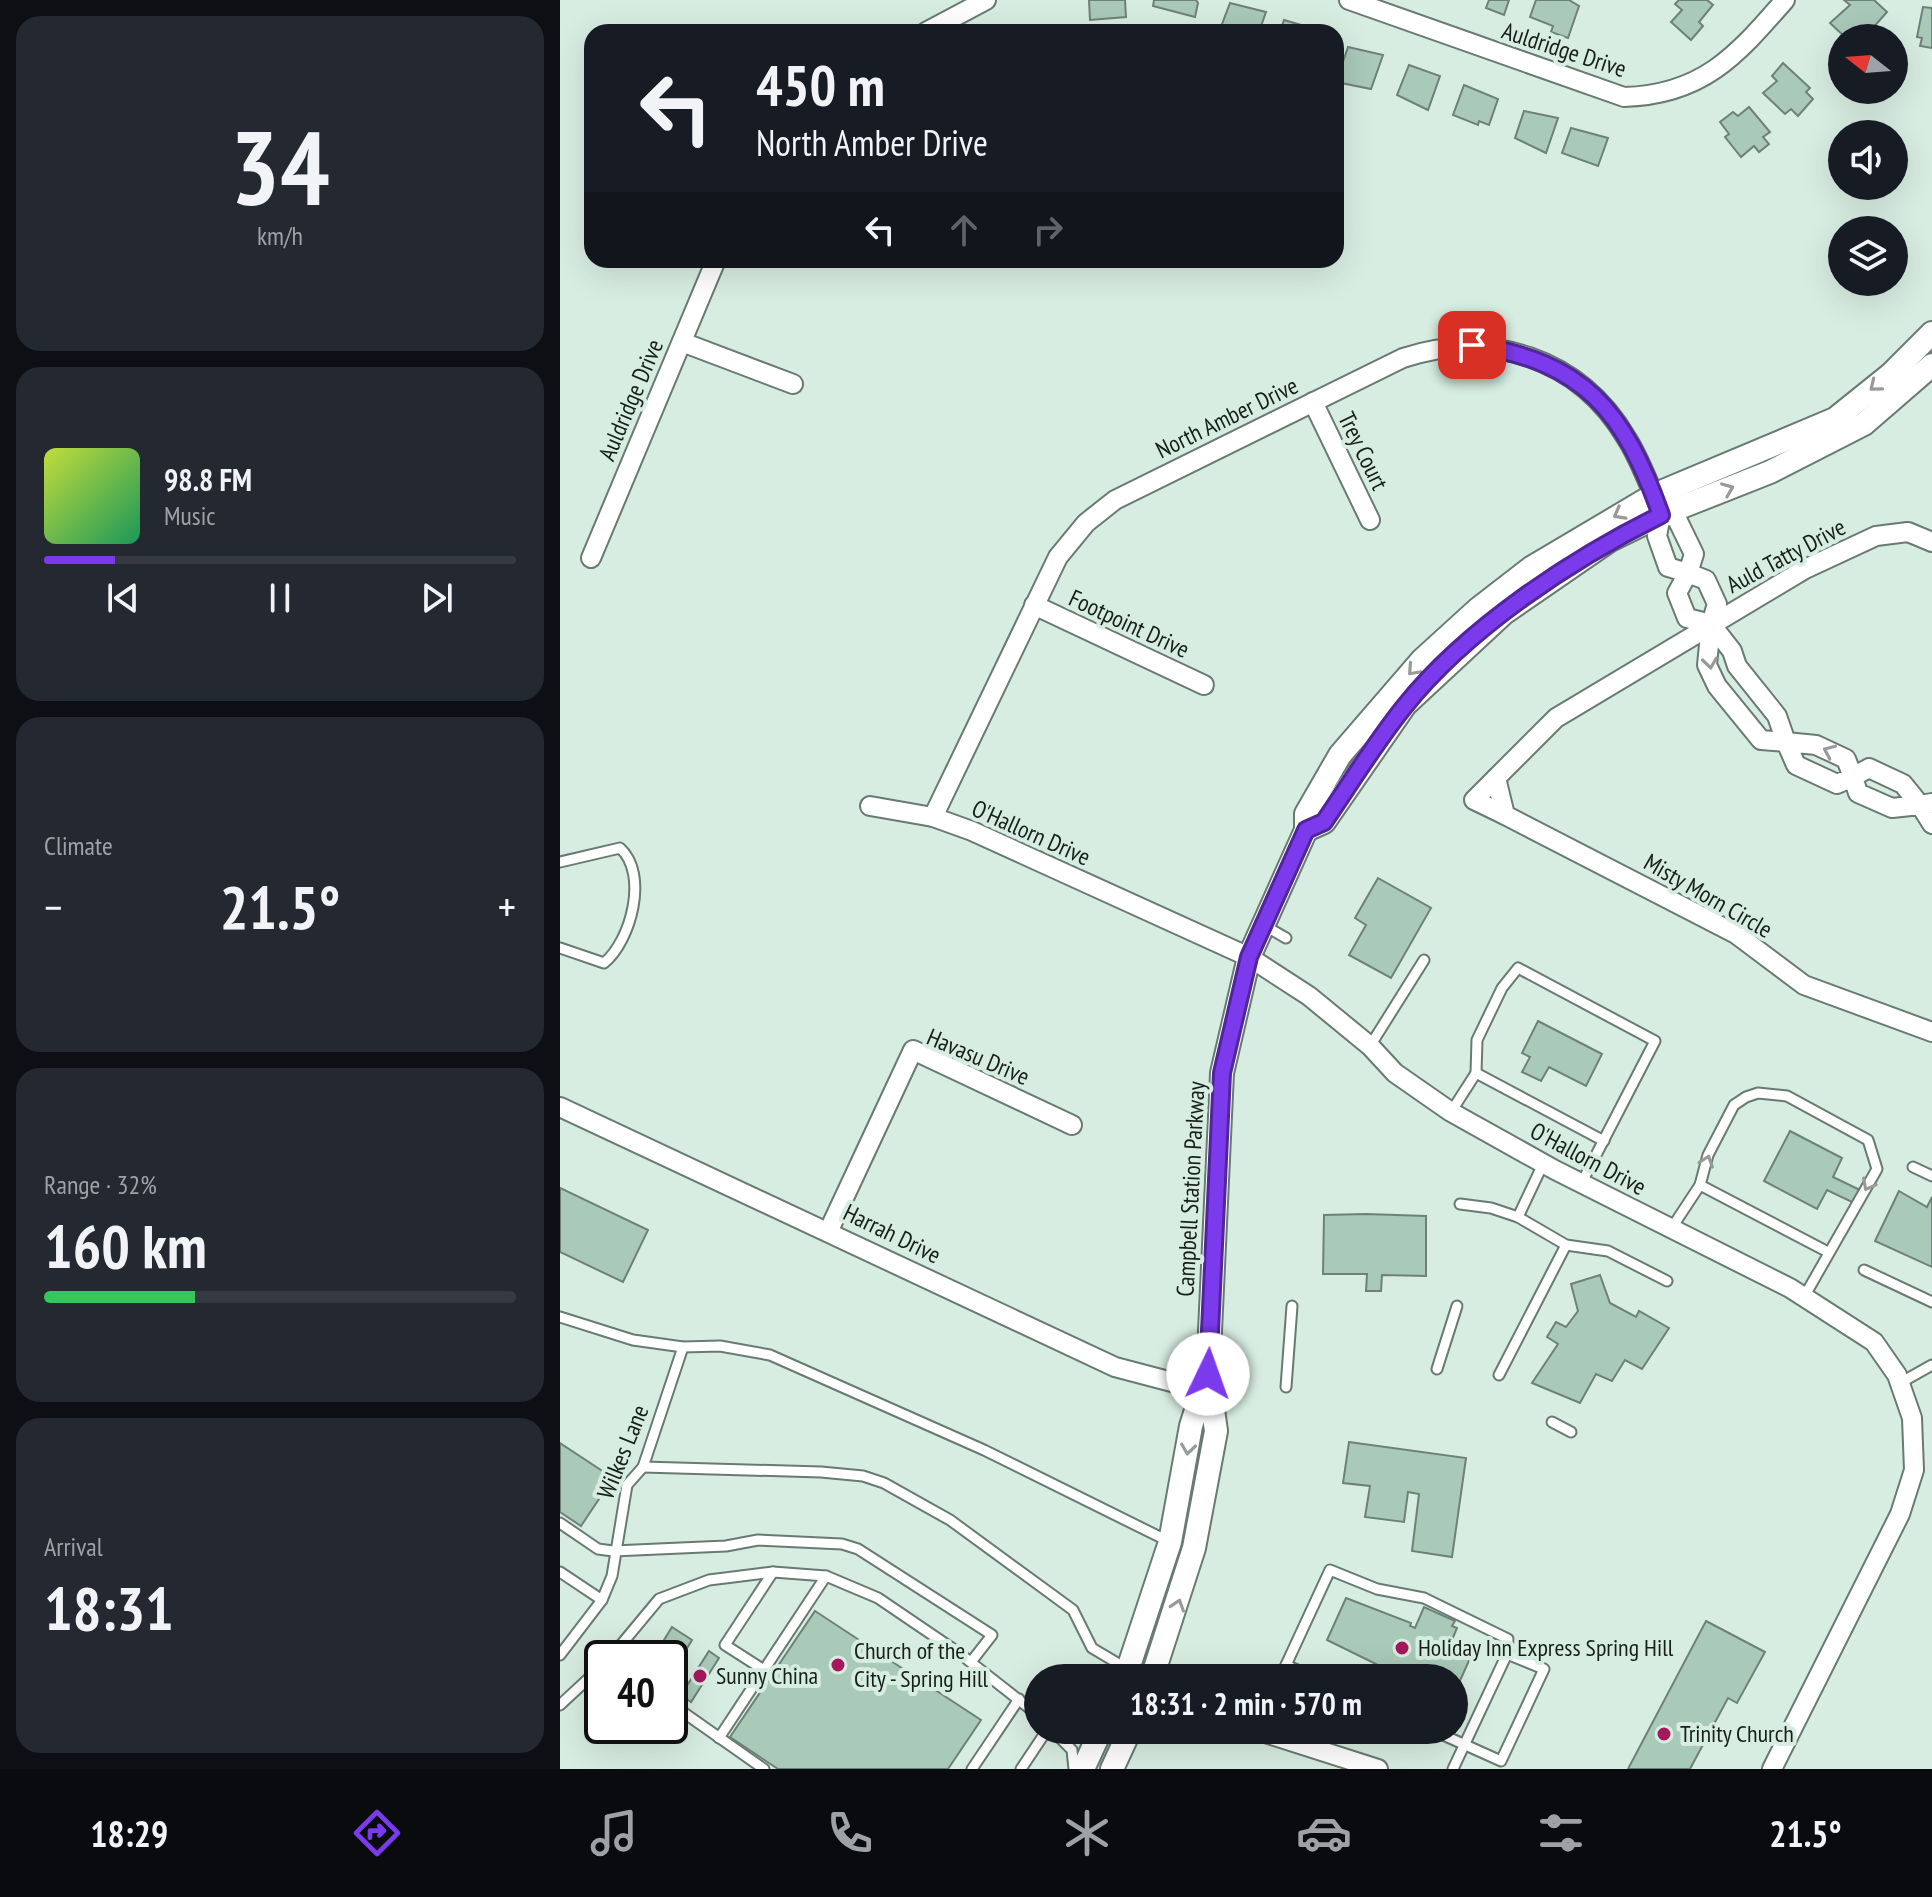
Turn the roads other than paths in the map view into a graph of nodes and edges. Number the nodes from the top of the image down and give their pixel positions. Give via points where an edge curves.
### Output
1 (986, 0) edge
2 (1349, 0) edge
3 (1785, 0) edge
4 (941, 24) edge
5 (713, 268) edge
6 (1932, 333) edge
7 (682, 342) junction
8 (1932, 365) edge
9 (793, 384) dead end
10 (1313, 402) junction
11 (1657, 505) junction
12 (1370, 520) dead end
13 (1932, 542) edge
14 (591, 558) dead end
15 (1688, 573) junction
16 (1034, 605) junction
17 (1711, 624) junction
18 (1204, 685) dead end
19 (1786, 742) junction
20 (1853, 777) junction
21 (1496, 778) junction
22 (1926, 804) edge
23 (870, 806) dead end
24 (1505, 815) junction
25 (933, 817) junction
26 (1932, 824) edge
27 (560, 862) edge
28 (1263, 926) junction
29 (1286, 938) dead end
30 (560, 948) edge
31 (1249, 957) junction
32 (1424, 960) dead end
33 (1932, 1032) edge
34 (1370, 1046) junction
35 (1476, 1073) junction
36 (560, 1107) edge
37 (1451, 1112) junction
38 (1072, 1125) dead end
39 (1604, 1141) junction
40 (1543, 1164) junction
41 (1913, 1167) dead end
42 (1932, 1176) edge
43 (1581, 1184) junction
44 (1700, 1185) junction
45 (1460, 1204) dead end
46 (1518, 1217) junction
47 (1671, 1229) junction
48 (829, 1230) junction
49 (1566, 1245) junction
50 (1828, 1252) junction
51 (1864, 1270) dead end
52 (1667, 1281) dead end
53 (1804, 1297) junction
54 (1932, 1302) edge
55 (1292, 1306) dead end
56 (1457, 1306) dead end
57 (560, 1317) edge
58 (683, 1347) junction
59 (1932, 1365) edge
60 (1437, 1369) dead end
61 (1208, 1374) junction
62 (1499, 1375) dead end
63 (1900, 1383) junction
64 (1286, 1387) dead end
65 (1552, 1422) dead end
66 (1571, 1432) dead end
67 (643, 1467) junction
68 (560, 1523) edge
69 (1170, 1542) junction
70 (613, 1551) junction
71 (560, 1572) edge
72 (773, 1572) junction
73 (826, 1576) junction
74 (602, 1600) junction
75 (625, 1640) edge
76 (1507, 1654) junction
77 (560, 1655) edge
78 (971, 1662) junction
79 (1116, 1664) edge
80 (1135, 1664) edge
81 (1157, 1664) edge
82 (1286, 1664) edge
83 (764, 1670) junction
84 (584, 1683) edge
85 (1019, 1699) junction
86 (1024, 1703) edge
87 (560, 1705) edge
88 (688, 1716) edge
89 (1468, 1734) edge
90 (719, 1738) junction
91 (1040, 1744) edge
92 (1065, 1744) edge
93 (1095, 1744) edge
94 (1124, 1744) edge
95 (1300, 1744) edge
96 (1463, 1744) joint
97 (764, 1769) edge
98 (972, 1769) edge
99 (1021, 1769) edge
100 (1074, 1769) edge
101 (1083, 1769) edge
102 (1112, 1769) edge
103 (1378, 1769) edge
104 (1453, 1769) edge
105 (1772, 1769) edge

1 - 4 street
2 - 3 street, Auldridge Drive via 1624,97 1651,96 1713,74
5 - 7 street, Auldridge Drive
6 -> 11 street, Campbell Station Parkway via 1835,419
7 - 9 street
7 - 14 street, Auldridge Drive
11 -> 8 street, Campbell Station Parkway via 1770,472 1864,424
10 - 11 street, North Amber Drive via 1435,347 1515,351 1571,376 1596,396 1627,438
10 - 12 street, Trey Court
10 - 16 street, North Amber Drive via 1115,500 1086,523 1058,557
11 - 15 street via 1676,517 1694,554
11 - 15 street via 1657,536 1668,567
11 - 28 street, Campbell Station Parkway via 1531,568 1422,660 1340,755 1306,814 1306,830
13 - 17 street, Auld Tatty Drive via 1908,532 1876,536 1805,569
15 - 17 street via 1706,580 1717,604
15 - 17 street via 1677,593 1687,618
16 - 18 street, Footpoint Drive
16 - 25 street, North Amber Drive
17 - 19 street via 1777,716
17 -> 19 street via 1707,665 1717,686 1761,740
17 - 21 street, Misty Morn Circle via 1556,718
20 -> 19 street via 1846,759 1816,745
19 - 20 street via 1796,765 1837,784
20 - 22 street via 1869,768 1903,784
20 - 22 street via 1858,793 1892,808
21 - 24 street
21 - 24 street, Misty Morn Circle via 1474,800
22 - 26 street
23 - 25 street, O'Hallorn Drive
24 - 33 street, Misty Morn Circle via 1736,934 1804,985
25 - 31 street, O'Hallorn Drive
27 - 30 lane via 620,848 635,878 633,907 615,955 604,963
28 - 29 lane
28 - 31 street, Campbell Station Parkway
31 - 34 street, O'Hallorn Drive via 1309,996
31 - 61 street, Campbell Station Parkway via 1222,1073
32 - 34 lane
34 - 37 street, O'Hallorn Drive via 1395,1073
35 - 37 lane
35 - 39 lane
35 - 39 lane via 1477,1040 1502,988 1518,968 1655,1041
36 - 48 street, Harrah Drive
37 - 40 street, O'Hallorn Drive
38 - 48 street, Havasu Drive via 913,1050
39 - 43 lane
40 - 43 street, O'Hallorn Drive
40 - 46 lane
41 - 42 lane
43 - 47 street, O'Hallorn Drive
44 - 47 lane
44 - 50 lane
44 -> 50 lane via 1708,1155 1734,1105 1758,1093 1787,1096 1868,1140 1877,1169
45 - 46 lane
46 - 49 lane
47 - 53 street, O'Hallorn Drive
48 - 61 street, Harrah Drive via 1134,1375 1172,1382
49 - 52 lane via 1608,1251
49 - 62 lane
50 - 53 lane
51 - 54 lane
53 - 63 street, O'Hallorn Drive via 1874,1342
55 - 64 lane
56 - 60 lane
57 - 58 lane via 633,1340
58 - 67 lane, Wilkes Lane
58 - 69 lane via 720,1346 770,1355 803,1368
59 - 63 lane
61 -> 69 street, Campbell Station Parkway via 1191,1426
81 -> 61 street, Campbell Station Parkway via 1197,1533 1216,1431
63 - 105 street, O'Hallorn Drive via 1912,1418 1914,1470 1900,1514
65 - 66 lane
67 - 70 lane, Wilkes Lane via 627,1485
67 - 79 lane via 821,1472 884,1483 950,1520 1073,1610 1092,1648
68 - 70 lane via 598,1549
69 - 80 street, Campbell Station Parkway
70 - 74 lane, Wilkes Lane via 612,1576
70 - 78 lane via 758,1540 850,1547 992,1635
71 - 74 lane
72 - 73 lane
72 - 75 lane via 709,1580 659,1599
72 - 83 lane via 725,1645
73 - 78 lane via 878,1598
73 - 83 lane
74 - 77 lane, Wilkes Lane
76 - 82 lane via 1508,1639 1424,1598 1377,1589 1330,1570
76 - 89 lane
76 - 96 lane via 1544,1669 1501,1761
78 - 85 lane
83 - 90 lane
84 - 87 lane
85 - 86 lane
85 - 98 lane
88 - 90 lane
90 - 97 lane
91 - 99 lane
92 - 100 lane via 1072,1750
93 - 101 street
94 - 102 street
95 - 103 street
96 - 104 lane

